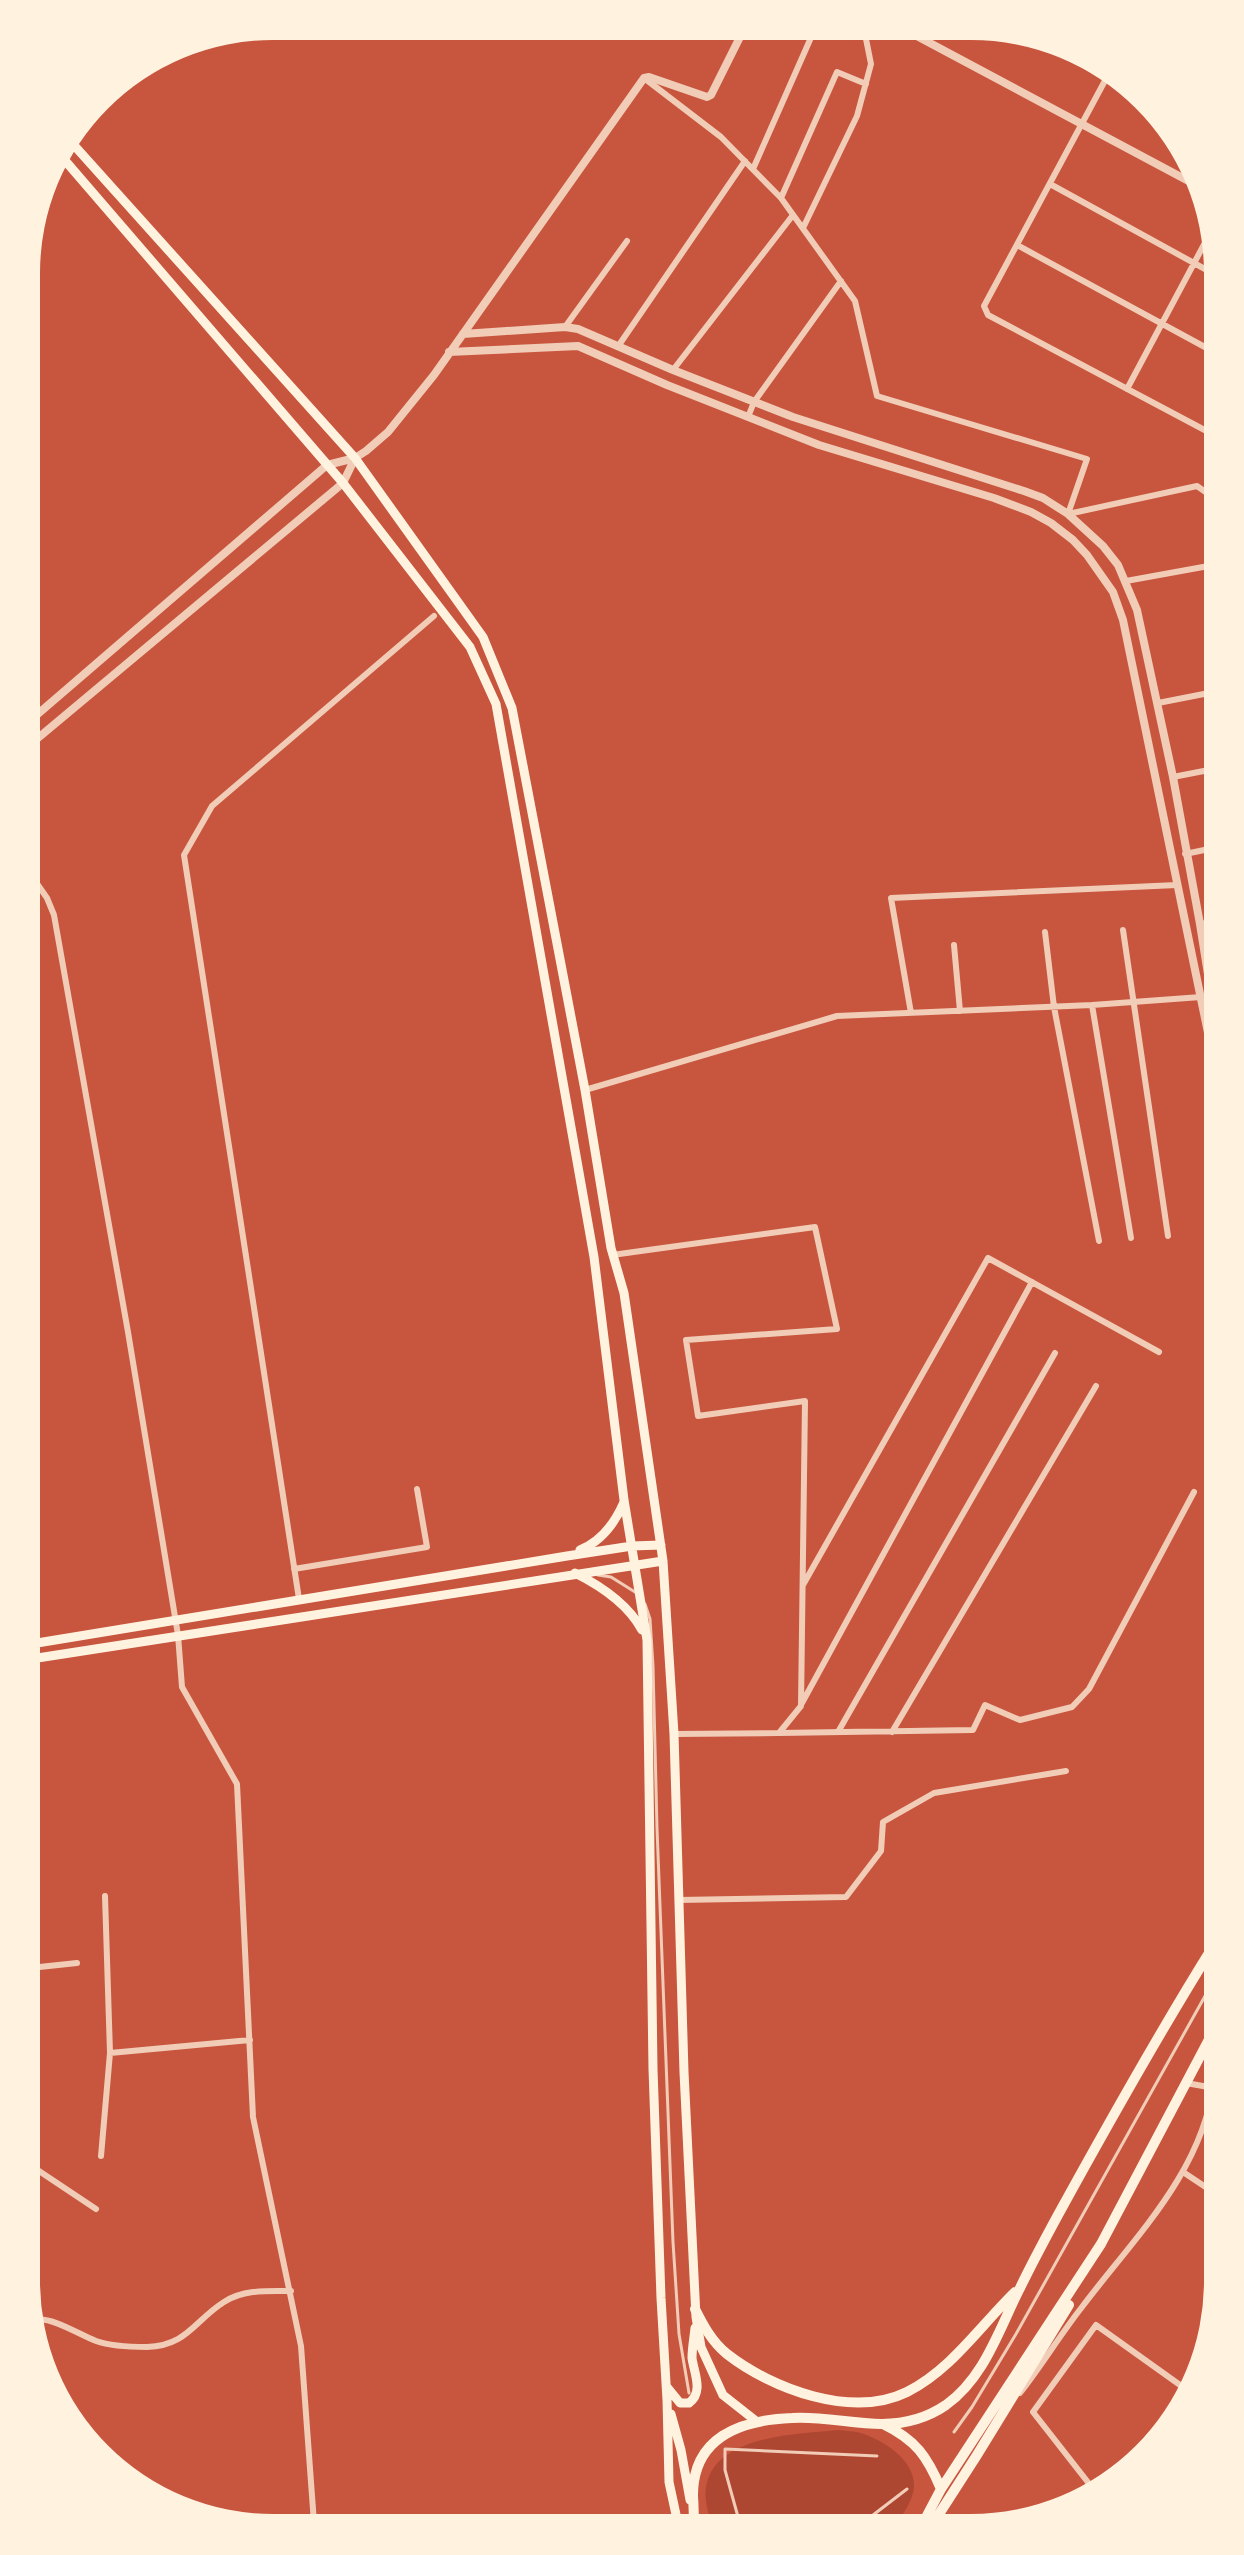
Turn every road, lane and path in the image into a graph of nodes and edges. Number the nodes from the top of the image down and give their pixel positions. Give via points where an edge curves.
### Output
1 (738, 40) edge
2 (810, 40) edge
3 (866, 40) edge
4 (925, 40) edge
5 (644, 78) junction
6 (1104, 83) edge
7 (866, 84) junction
8 (1082, 124) junction
9 (77, 149) edge
10 (745, 161) junction
11 (68, 164) edge
12 (753, 169) junction
13 (1184, 178) edge
14 (1050, 184) junction
15 (781, 198) junction
16 (794, 215) junction
17 (803, 228) junction
18 (627, 241) dead end
19 (1017, 245) junction
20 (1202, 248) edge
21 (1194, 263) junction
22 (1204, 268) edge
23 (841, 281) junction
24 (1162, 324) junction
25 (565, 327) junction
26 (463, 334) junction
27 (619, 345) junction
28 (1204, 347) edge
29 (449, 352) junction
30 (673, 370) junction
31 (1127, 389) junction
32 (754, 402) junction
33 (748, 417) junction
34 (1204, 430) edge
35 (355, 458) junction
36 (327, 465) junction
37 (343, 483) junction
38 (1204, 491) edge
39 (1068, 514) junction
40 (1204, 567) edge
41 (1126, 581) junction
42 (434, 616) dead end
43 (1204, 694) edge
44 (1158, 703) junction
45 (40, 712) edge
46 (40, 736) edge
47 (1204, 771) edge
48 (1173, 777) junction
49 (1204, 850) edge
50 (1185, 854) junction
51 (1177, 885) junction
52 (40, 888) edge
53 (1204, 923) edge
54 (1200, 924) junction
55 (1123, 930) dead end
56 (1046, 932) dead end
57 (954, 945) dead end
58 (1204, 949) edge
59 (1204, 988) edge
60 (1204, 1000) edge
61 (1133, 1002) junction
62 (1092, 1005) junction
63 (1054, 1007) junction
64 (960, 1011) junction
65 (911, 1013) junction
66 (585, 1090) junction
67 (1168, 1236) dead end
68 (1131, 1238) dead end
69 (1099, 1241) dead end
70 (612, 1255) junction
71 (1032, 1282) junction
72 (1159, 1352) dead end
73 (1055, 1353) dead end
74 (1096, 1386) dead end
75 (417, 1489) dead end
76 (1194, 1492) dead end
77 (624, 1500) junction
78 (661, 1545) junction
79 (632, 1546) junction
80 (567, 1556) junction
81 (663, 1561) junction
82 (634, 1564) junction
83 (294, 1569) junction
84 (574, 1573) junction
85 (802, 1586) junction
86 (299, 1599) junction
87 (175, 1619) junction
88 (178, 1635) junction
89 (647, 1640) junction
90 (40, 1642) edge
91 (40, 1658) edge
92 (40, 1662) edge
93 (801, 1706) junction
94 (838, 1732) junction
95 (892, 1732) junction
96 (779, 1733) junction
97 (674, 1734) junction
98 (1066, 1771) dead end
99 (105, 1896) dead end
100 (679, 1900) junction
101 (1204, 1962) edge
102 (77, 1963) dead end
103 (40, 1967) edge
104 (1204, 1998) edge
105 (249, 2040) junction
106 (1204, 2050) edge
107 (110, 2053) junction
108 (1186, 2083) junction
109 (1204, 2085) edge
110 (1204, 2120) edge
111 (101, 2156) dead end
112 (40, 2172) edge
113 (1183, 2172) junction
114 (1204, 2186) edge
115 (96, 2209) dead end
116 (1101, 2244) junction
117 (1019, 2288) junction
118 (291, 2291) junction
119 (695, 2313) junction
120 (44, 2321) edge
121 (1180, 2385) edge
122 (667, 2387) junction
123 (689, 2393) dead end
124 (667, 2400) junction
125 (756, 2421) junction
126 (998, 2421) junction
127 (882, 2424) junction
128 (954, 2432) dead end
129 (877, 2456) dead end
130 (1088, 2482) edge
131 (907, 2489) dead end
132 (941, 2489) junction
133 (313, 2514) edge
134 (676, 2514) edge
135 (693, 2514) edge
136 (695, 2514) edge
137 (737, 2514) edge
138 (874, 2514) edge
139 (928, 2514) edge
140 (939, 2514) edge

1 - 5 street via 707,98
2 - 12 street
3 - 7 street via 871,64
4 - 8 street
5 - 10 street via 721,137
5 - 26 street
6 - 8 street
7 - 15 street via 837,72
7 - 17 street via 857,116
8 - 13 street
8 - 14 street
9 - 35 main road
10 - 12 street
10 - 27 street
11 - 36 main road
12 - 15 street
14 - 19 street
14 - 21 street
15 - 16 street
16 - 17 street
16 - 30 street
17 - 23 street
18 - 25 street
19 - 24 street
19 - 31 street via 984,306 988,315
20 - 21 street
21 - 22 street
21 - 24 street
23 - 32 street
23 - 39 street via 855,301 877,396 1087,459
24 - 28 street
24 - 31 street
25 - 26 street
25 - 27 street via 591,332
26 - 29 street
27 - 30 street
29 - 33 street via 578,346
29 - 35 street via 388,432
30 - 32 street
31 - 34 street
32 - 33 street
32 - 39 street via 1024,490
33 - 51 street via 819,445 1031,512 1087,555 1113,592 1123,620
35 - 36 street
35 - 37 street
35 - 66 main road via 483,637 512,708
36 - 37 main road
36 - 45 street
37 - 46 street
37 - 77 main road via 470,647 496,704 594,1257
38 - 39 street via 1197,486
39 - 41 street via 1103,546
40 - 41 street
41 - 44 street via 1137,610
42 - 83 street via 212,806 184,855
43 - 44 street
44 - 48 street
47 - 48 street
48 - 50 street
49 - 50 street
50 - 54 street
51 - 59 street
51 - 65 street via 891,898
52 - 87 street via 54,915
53 - 54 street
54 - 58 street
55 - 61 street
56 - 63 street
57 - 64 street
60 - 61 street
61 - 62 street
61 - 67 street
62 - 63 street
62 - 68 street
63 - 64 street
63 - 69 street
64 - 65 street
65 - 66 street via 837,1016
66 - 70 main road
70 - 78 main road via 624,1293
70 - 85 street via 815,1227 837,1329 686,1340 698,1416 805,1401
71 - 72 street
71 - 85 street via 988,1258
71 - 93 street
73 - 94 street
74 - 95 street
75 - 83 street via 427,1547
76 - 95 street via 1089,1689 1072,1707 1020,1720 985,1705 973,1730
77 - 79 main road
77 - 80 main road via 615,1522 591,1546
78 - 79 main road
78 - 81 main road
79 - 80 main road
79 - 82 main road
80 - 86 main road
81 - 82 main road
81 - 97 main road
82 - 84 main road
82 - 89 main road
83 - 86 street
84 - 88 main road
84 - 89 main road via 596,1583 635,1617
85 - 93 street
86 - 87 main road
87 - 88 street
87 - 90 main road
88 - 91 main road
88 - 105 street via 182,1687 237,1784
89 - 122 main road via 653,2069
92 - 123 lane via 559,1578 597,1574 611,1577 642,1598 650,1619 676,2302
93 - 96 street
94 - 95 street
94 - 96 street
96 - 97 street
97 - 100 main road
98 - 100 street via 934,1793 903,1810 883,1822 881,1851 846,1897
99 - 107 street
100 - 119 main road
101 - 117 highway
102 - 103 street
104 - 128 lane via 1016,2334
105 - 107 street
105 - 118 street via 253,2117
106 - 108 highway
107 - 111 street
108 - 109 street
108 - 116 highway
110 - 113 street
112 - 115 street
113 - 114 street
113 - 126 street via 1175,2188
116 - 126 highway
116 - 132 highway
117 - 119 highway via 968,2345 928,2379 905,2393 870,2402 820,2399 764,2377 726,2353
117 - 127 highway via 996,2342 956,2397 924,2418
118 - 120 street via 234,2296 184,2337 147,2347 99,2342
118 - 133 street via 301,2346
119 - 122 main road via 692,2356 696,2396 689,2403 680,2403
119 - 125 main road via 701,2347 723,2396
121 - 130 street via 1096,2325 1033,2412
122 - 124 main road
124 - 134 main road via 669,2482
124 - 135 main road
125 - 127 highway via 794,2417
125 - 136 highway via 711,2444 704,2452 693,2480
126 - 140 highway
127 - 132 highway via 900,2432 928,2459
129 - 137 lane via 725,2449 725,2470
131 - 138 lane
132 - 139 highway

